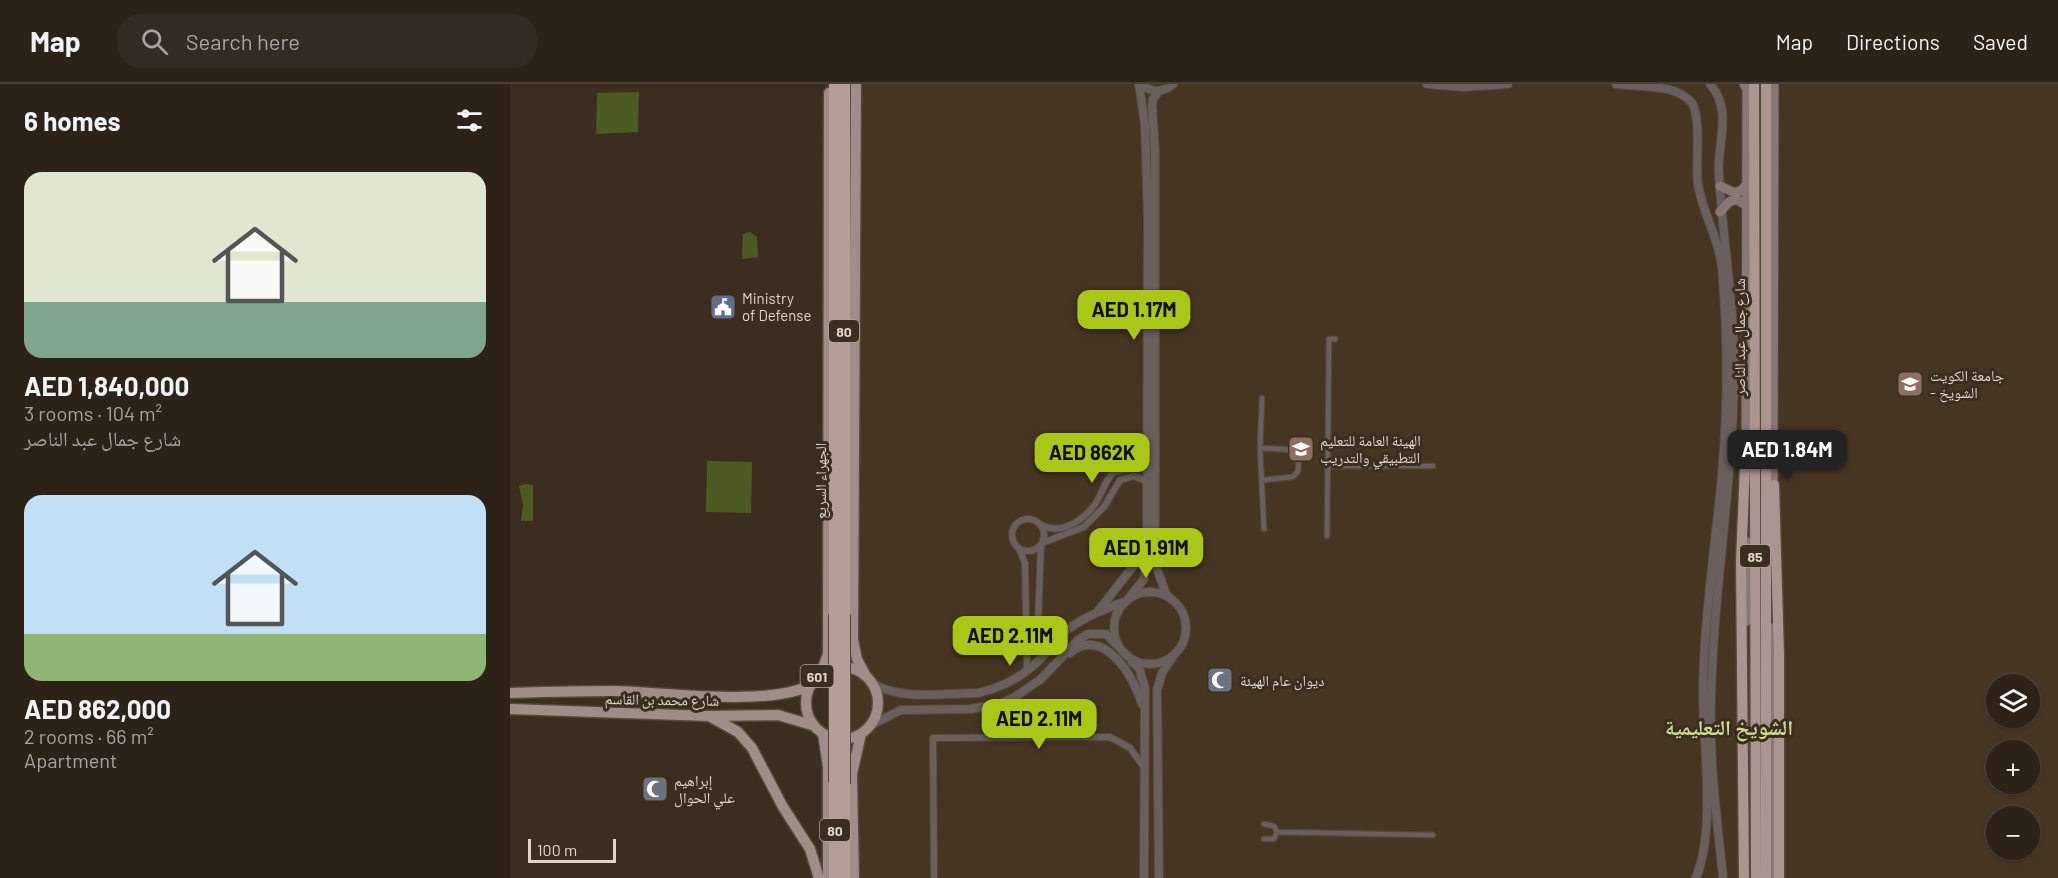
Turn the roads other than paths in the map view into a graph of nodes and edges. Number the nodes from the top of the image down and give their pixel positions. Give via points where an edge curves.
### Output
1 (829, 84) edge
2 (835, 84) edge
3 (844, 84) edge
4 (856, 84) edge
5 (1140, 84) edge
6 (1173, 84) edge
7 (1430, 84) edge
8 (1508, 84) edge
9 (1622, 84) edge
10 (1710, 84) edge
11 (1744, 84) edge
12 (1754, 84) edge
13 (1766, 84) edge
14 (1774, 84) edge
15 (1638, 85) edge
16 (1159, 91) junction
17 (1747, 184) junction
18 (1720, 186) junction
19 (1747, 206) junction
20 (1720, 212) junction
21 (1335, 339) dead end
22 (1152, 340) junction
23 (1329, 396) junction
24 (1336, 396) dead end
25 (1262, 398) dead end
26 (1746, 442) junction
27 (1260, 448) junction
28 (1147, 461) junction
29 (1328, 466) junction
30 (1433, 466) dead end
31 (1149, 477) junction
32 (1263, 480) junction
33 (1724, 485) junction
34 (1773, 485) junction
35 (1722, 505) junction
36 (1041, 525) junction
37 (1264, 529) dead end
38 (1328, 536) dead end
39 (1041, 544) junction
40 (1019, 548) junction
41 (1147, 549) junction
42 (1167, 596) junction
43 (1126, 601) junction
44 (1098, 611) junction
45 (1060, 636) junction
46 (1118, 646) junction
47 (1174, 655) junction
48 (1129, 658) junction
49 (1054, 667) junction
50 (1027, 670) junction
51 (821, 673) junction
52 (869, 679) junction
53 (810, 685) junction
54 (510, 693) edge
55 (970, 693) junction
56 (758, 696) junction
57 (510, 709) edge
58 (969, 709) junction
59 (1144, 711) junction
60 (770, 715) junction
61 (709, 716) junction
62 (812, 725) junction
63 (871, 725) junction
64 (823, 734) junction
65 (861, 734) junction
66 (1144, 769) junction
67 (1158, 771) junction
68 (1264, 824) dead end
69 (1277, 832) junction
70 (1433, 835) dead end
71 (1264, 839) dead end
72 (819, 878) edge
73 (828, 878) edge
74 (835, 878) edge
75 (844, 878) edge
76 (854, 878) edge
77 (934, 878) edge
78 (1144, 878) edge
79 (1159, 878) edge
80 (1696, 878) edge
81 (1723, 878) edge
82 (1746, 878) edge
83 (1756, 878) edge
84 (1766, 878) edge
85 (1773, 878) edge
86 (1779, 878) edge

1 - 51 main road, الجهراء السريع via 828,654
2 - 74 highway, الجهراء السريع / 80, bridge
3 - 75 highway, الجهراء السريع / 80, bridge
4 - 52 main road via 853,640 857,659
5 - 16 street
5 - 22 street
6 - 16 street
7 - 8 street
9 - 15 street
10 - 18 street via 1724,116
11 - 17 main road
12 - 83 highway, شارع جمال عبد الناصر / 85
13 - 84 highway, شارع جمال عبد الناصر / 85
14 - 34 main road
15 - 33 street via 1676,89 1691,102 1697,119 1698,187 1722,266
16 - 22 street via 1152,106
17 - 18 main road via 1735,193
17 - 19 main road
18 - 20 street
19 - 20 main road via 1736,199
19 - 26 main road
20 - 33 street via 1734,375
21 - 23 street via 1329,339
22 - 28 street
22 - 31 street
23 - 24 street
23 - 29 street
25 - 27 street
26 - 82 main road
26 - 82 highway via 1742,561
27 - 32 street
27 - 32 street via 1293,450 1299,456 1298,471 1293,477
28 - 31 street
28 - 36 street via 1139,467 1114,472 1092,508 1074,523 1057,529
29 - 30 street
29 - 38 street
31 - 39 street via 1120,480 1104,507 1084,527
31 - 41 street
31 - 42 street via 1155,560
32 - 37 street
33 - 35 street
34 - 85 main road
34 - 86 highway via 1779,655
35 - 80 street via 1708,593 1703,684 1706,841
35 - 81 street via 1711,702 1713,784
36 - 39 street
36 - 40 street via 1027,519 1017,523 1012,534
39 - 40 street via 1028,551
39 - 45 street via 1038,623 1044,634
40 - 50 street via 1025,563
41 - 43 street via 1144,579
41 - 44 street
42 - 43 street via 1146,592
42 - 47 street via 1181,609 1185,620 1184,641
43 - 44 street
43 - 46 street via 1114,623
44 - 45 street
45 - 50 street
46 - 48 street
46 - 49 street via 1106,634 1088,634
47 - 48 street via 1152,664
47 - 67 street via 1157,690
48 - 59 street via 1142,677
49 - 58 street via 1015,697
49 - 59 street via 1075,649 1099,646 1110,652 1129,675
50 - 55 street via 1009,683
51 - 52 main road, 601 via 841,666
51 - 53 main road, 601
52 - 55 street via 890,692
52 - 63 main road via 878,708
53 - 56 main road, شارع محمد بن القاسم / 601 via 792,694
53 - 62 main road, 601 via 805,706
54 - 56 main road, شارع محمد بن القاسم / 601 via 616,691
55 - 58 street
56 - 60 main road via 775,703 776,710
57 - 61 main road, شارع محمد بن القاسم
58 - 63 street via 901,710
59 - 66 street
60 - 61 main road, شارع محمد بن القاسم
60 - 62 main road, شارع محمد بن القاسم via 786,715
61 - 72 main road via 738,732 752,748 810,849
62 - 64 main road
63 - 65 main road
64 - 65 main road via 842,740
64 - 73 main road via 828,767
65 - 76 main road via 852,774
66 - 67 street
66 - 77 street via 1130,747 1110,737 933,738
66 - 78 street
67 - 79 street
68 - 69 street via 1274,826
69 - 70 street
69 - 71 street via 1274,839

